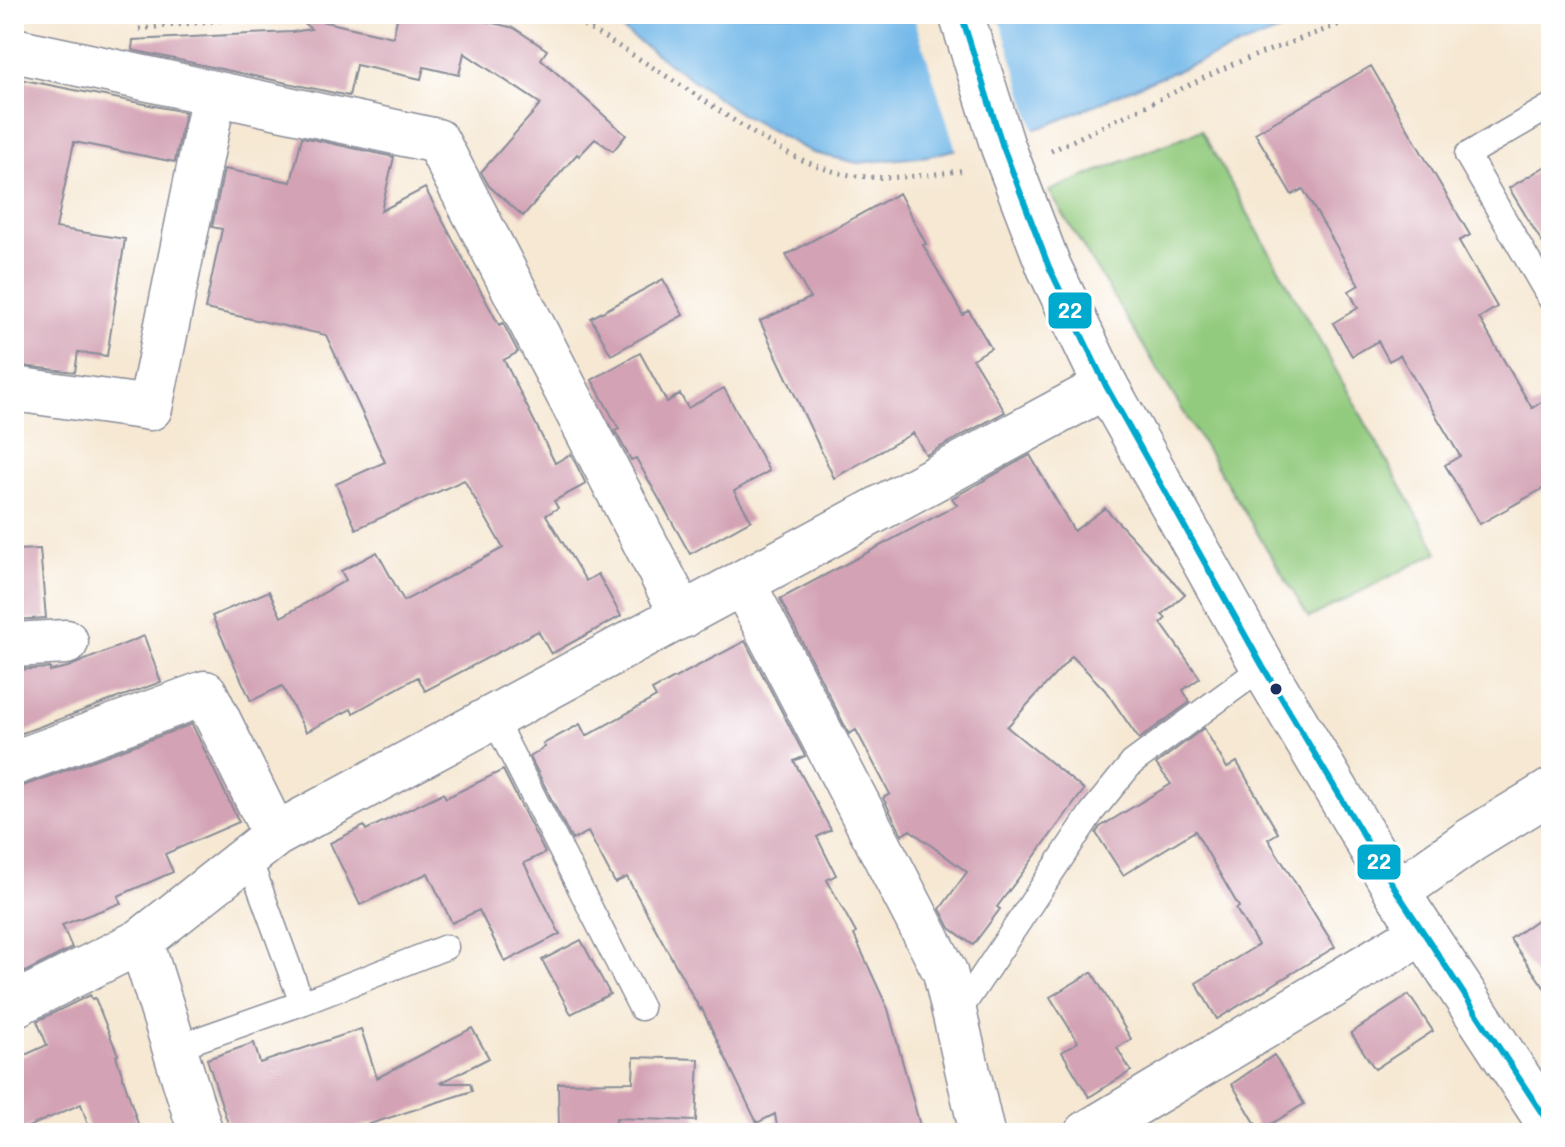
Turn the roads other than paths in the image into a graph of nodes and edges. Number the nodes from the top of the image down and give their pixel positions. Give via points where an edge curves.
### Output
1 (961, 14) edge
2 (14, 50) edge
3 (214, 94) junction
4 (1551, 106) edge
5 (1551, 300) edge
6 (1106, 386) junction
7 (14, 389) edge
8 (743, 583) junction
9 (683, 616) junction
10 (66, 642) dead end
11 (14, 645) edge
12 (1263, 667) junction
13 (493, 717) junction
14 (14, 763) edge
15 (1551, 791) edge
16 (262, 846) junction
17 (1397, 892) junction
18 (1421, 933) junction
19 (141, 941) junction
20 (446, 947) dead end
21 (302, 1003) junction
22 (14, 1005) edge
23 (641, 1008) dead end
24 (956, 1016) junction
25 (174, 1048) junction
26 (1551, 1127) edge
27 (201, 1133) edge
28 (982, 1133) edge
29 (1087, 1133) edge

1 - 6 main road via 988,158 1049,267
2 - 3 main road
3 - 7 main road via 150,408
3 - 9 main road via 437,141
4 - 5 lane via 1467,155
6 - 8 main road
6 - 12 main road
8 - 9 main road
8 - 24 main road via 945,972
9 - 13 main road
10 - 11 main road
12 - 17 main road
12 - 24 lane via 1132,763 1092,812
13 - 16 main road
13 - 23 lane
14 - 16 main road via 205,693
15 - 17 main road
16 - 19 main road
16 - 21 lane
17 - 18 main road
18 - 26 main road
18 - 29 main road
19 - 22 main road
19 - 25 main road
20 - 21 lane
21 - 25 lane
24 - 28 main road
25 - 27 main road

